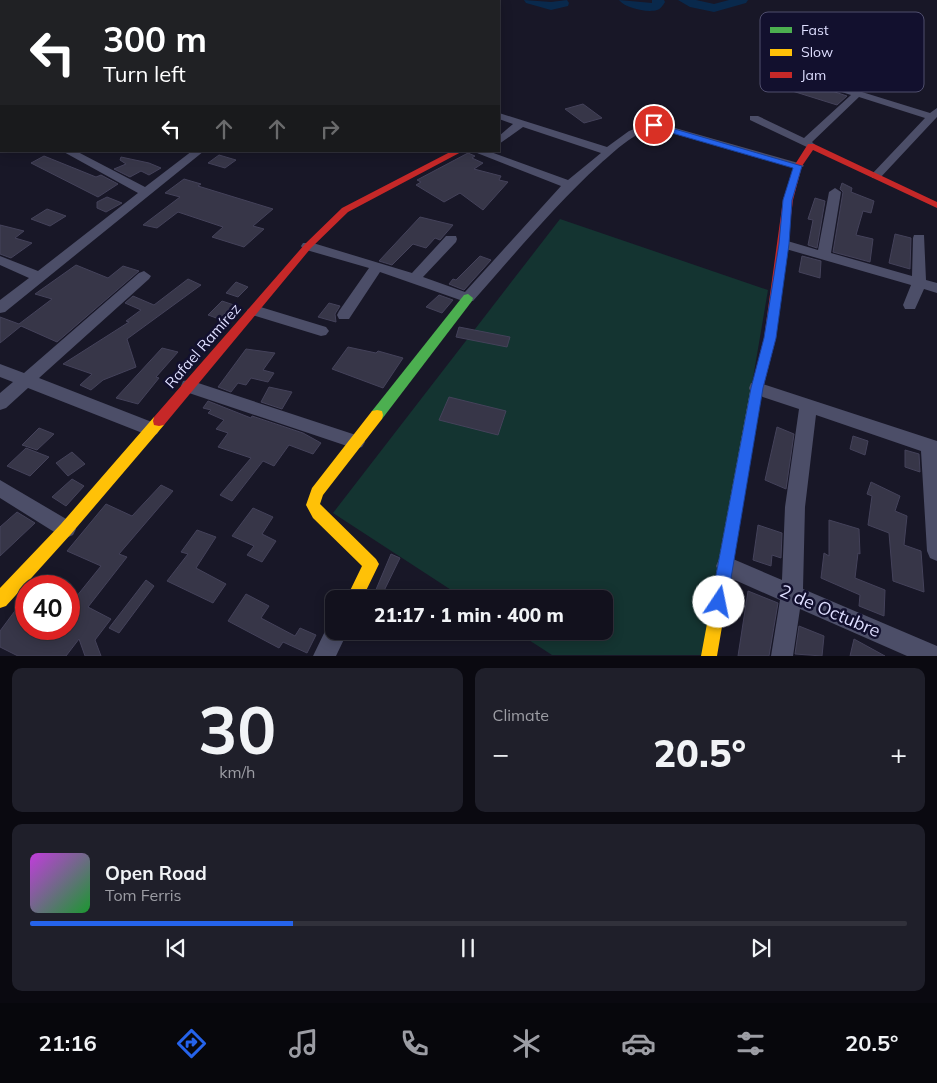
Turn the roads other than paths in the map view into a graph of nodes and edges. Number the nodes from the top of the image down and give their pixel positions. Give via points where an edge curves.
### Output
1 (851, 92) edge
2 (857, 94) junction
3 (934, 114) edge
4 (500, 116) edge
5 (754, 118) dead end
6 (520, 124) junction
7 (500, 140) edge
8 (808, 144) junction
9 (607, 151) junction
10 (68, 152) edge
11 (197, 152) edge
12 (457, 152) edge
13 (482, 152) edge
14 (798, 166) junction
15 (876, 176) junction
16 (569, 185) junction
17 (145, 192) junction
18 (835, 192) dead end
19 (937, 206) edge
20 (919, 238) dead end
21 (451, 239) dead end
22 (784, 244) junction
23 (308, 246) junction
24 (824, 256) junction
25 (0, 260) edge
26 (377, 266) junction
27 (144, 276) dead end
28 (40, 277) junction
29 (414, 279) junction
30 (918, 283) junction
31 (937, 288) edge
32 (468, 298) junction
33 (910, 304) dead end
34 (0, 308) edge
35 (254, 310) junction
36 (344, 315) dead end
37 (322, 331) dead end
38 (0, 370) edge
39 (26, 379) junction
40 (189, 386) junction
41 (757, 388) junction
42 (0, 403) edge
43 (808, 405) junction
44 (151, 429) junction
45 (356, 442) junction
46 (934, 448) edge
47 (0, 488) edge
48 (66, 529) junction
49 (937, 551) edge
50 (726, 566) junction
51 (358, 590) edge
52 (792, 594) junction
53 (0, 600) edge
54 (332, 640) edge
55 (324, 656) edge
56 (709, 656) edge
57 (782, 656) edge
58 (934, 656) edge

1 - 2 street
2 - 3 street
2 - 8 street
3 - 15 street
4 - 6 street
5 - 8 street
6 - 7 street
6 - 9 street
8 - 14 street
8 - 15 street
9 - 14 street via 636,130 654,125
9 - 16 street
10 - 17 street
11 - 17 street
12 - 23 street, Rafael Ramírez via 345,210
13 - 16 street
14 - 22 street via 788,200
15 - 19 street
16 - 32 street
17 - 28 street
18 - 24 street
20 - 30 street
21 - 29 street
22 - 24 street
22 - 41 street via 770,338
23 - 26 street
23 - 35 street, Rafael Ramírez
24 - 30 street
25 - 28 street
26 - 29 street
26 - 36 street
27 - 39 street
28 - 34 street
29 - 32 street
30 - 31 street
30 - 33 street
32 - 45 street
35 - 37 street
35 - 40 street, Rafael Ramírez
38 - 39 street
39 - 42 street
39 - 44 street
40 - 44 street, Rafael Ramírez
40 - 45 street
41 - 43 street
41 - 50 street
43 - 46 street
43 - 52 street via 795,507
44 - 48 street, Rafael Ramírez
45 - 51 street via 317,492 313,505 371,564
46 - 49 street
47 - 48 street
48 - 53 street, Rafael Ramírez
50 - 52 street, 2 de Octubre
50 - 56 street
52 - 57 street
52 - 58 street, 2 de Octubre
54 - 55 street

